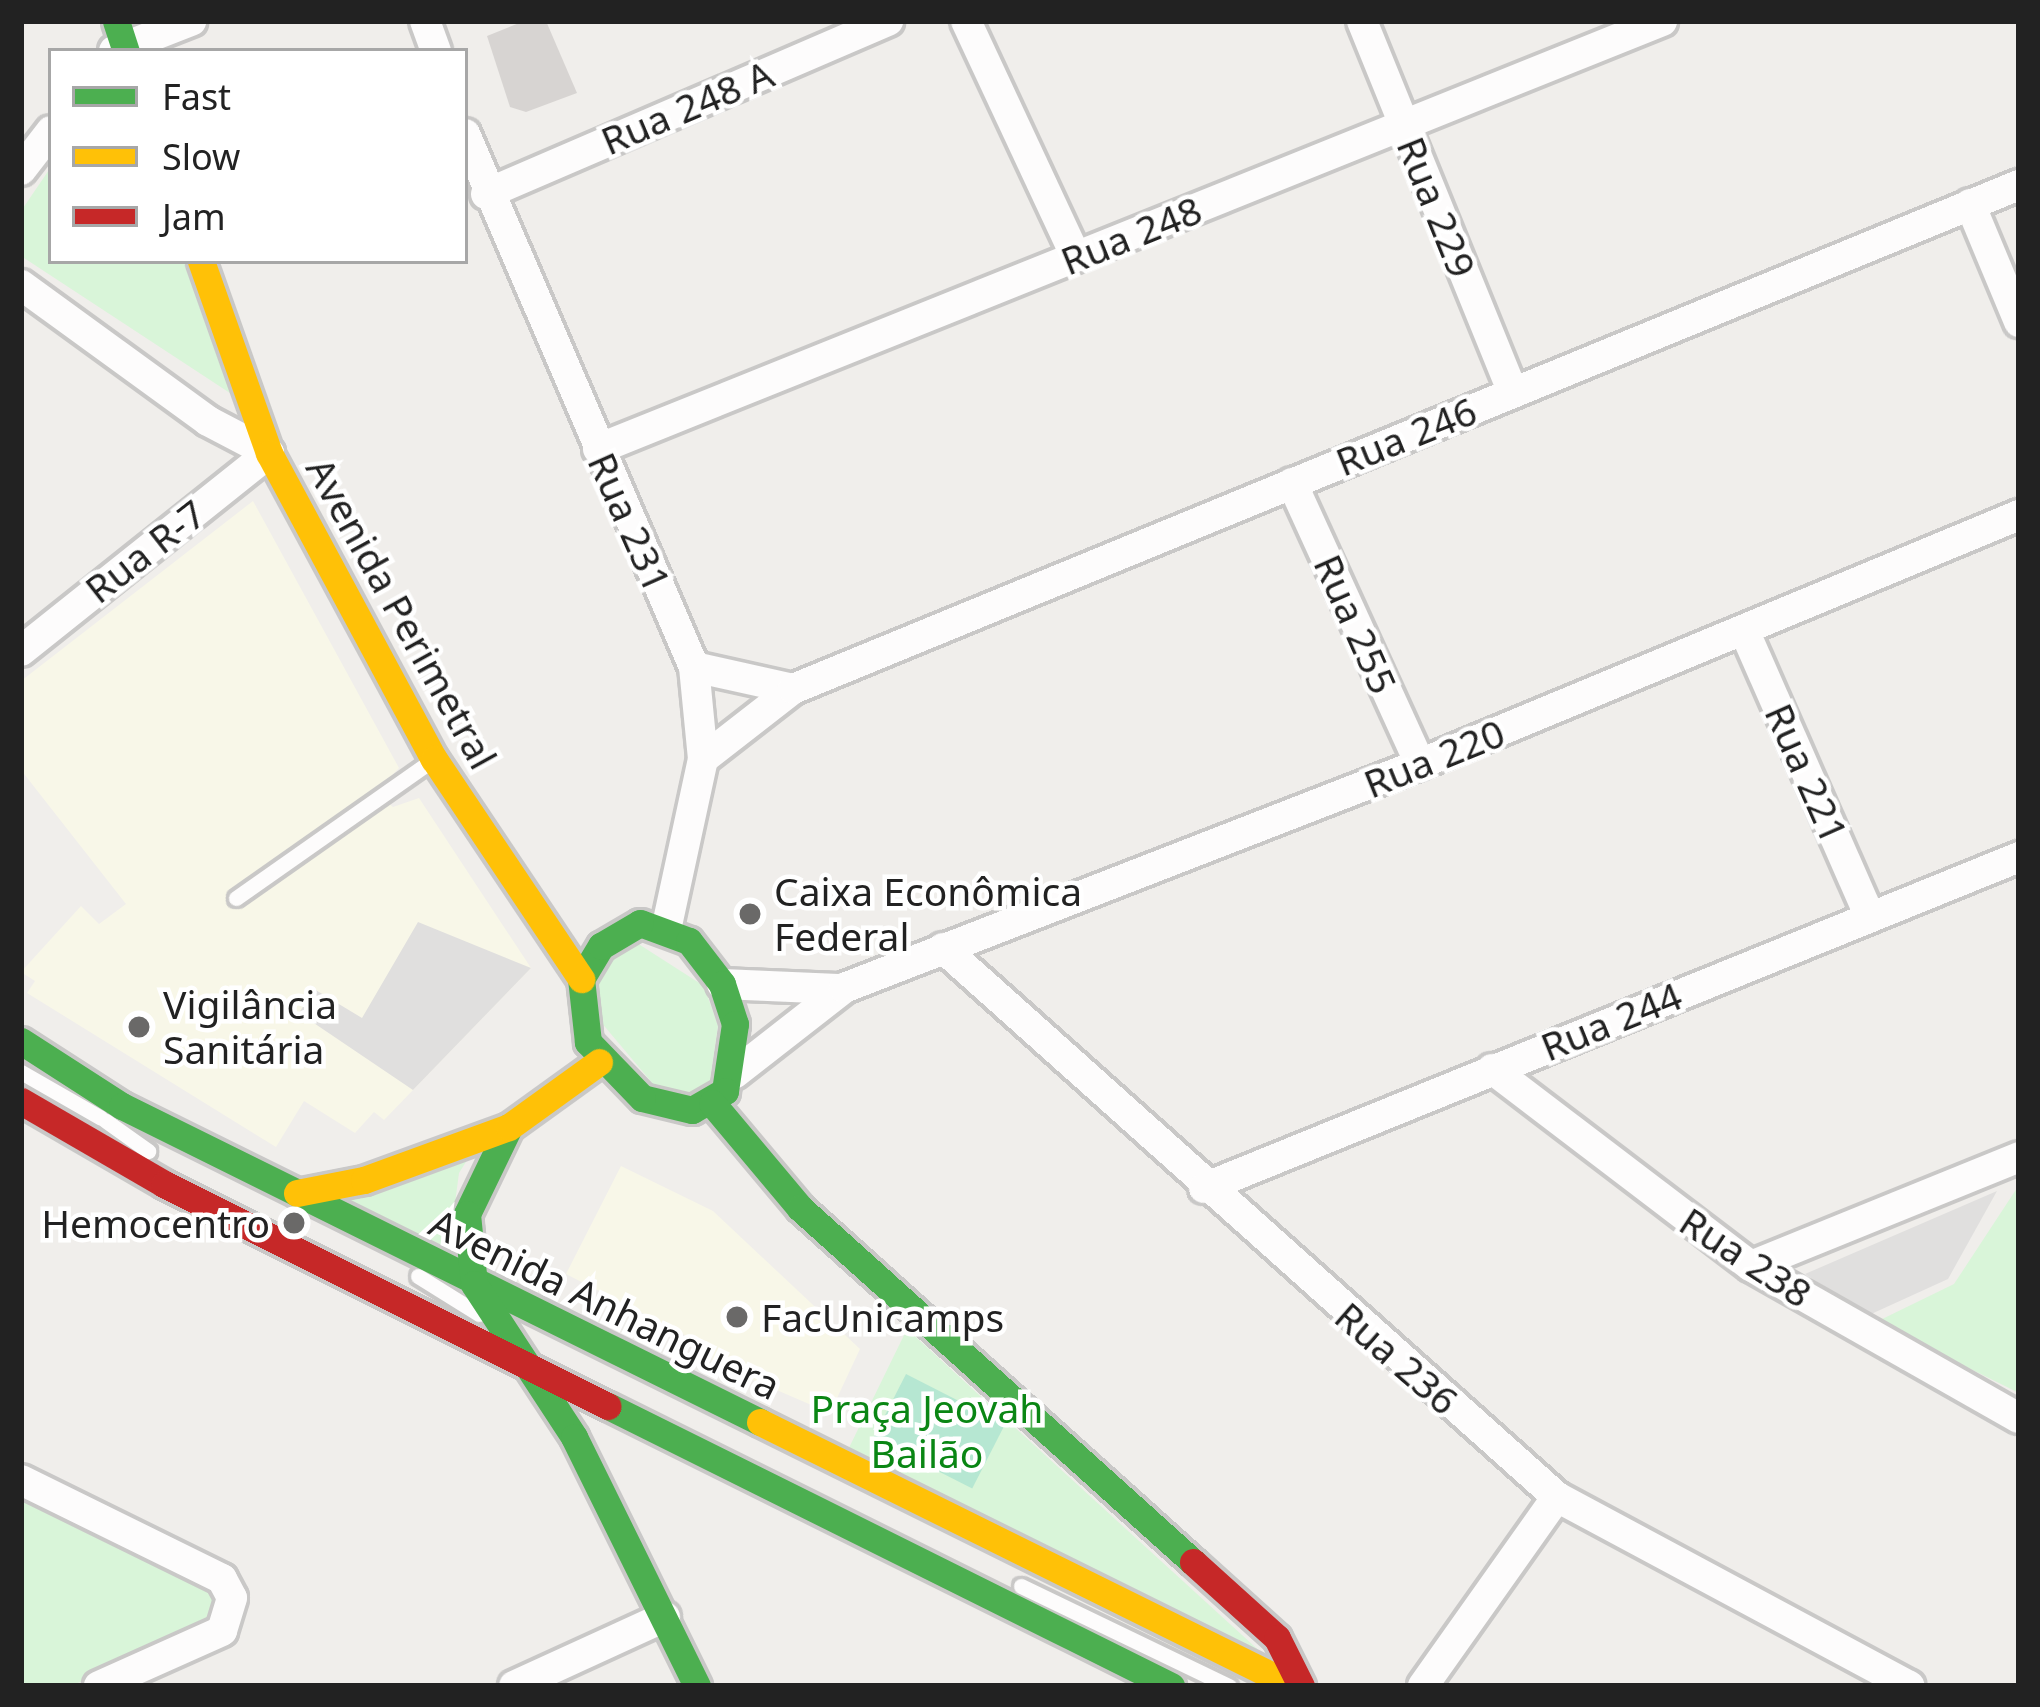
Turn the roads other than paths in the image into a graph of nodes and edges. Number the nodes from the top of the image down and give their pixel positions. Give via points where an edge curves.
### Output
1 (190, 21) edge
2 (888, 21) edge
3 (966, 21) edge
4 (1362, 21) edge
5 (1662, 21) edge
6 (120, 41) edge
7 (1404, 125) junction
8 (48, 135) edge
9 (468, 143) edge
10 (21, 170) edge
11 (2019, 185) edge
12 (486, 194) junction
13 (1970, 205) junction
14 (1076, 257) junction
15 (202, 264) edge
16 (21, 285) edge
17 (2019, 322) edge
18 (1513, 392) junction
19 (598, 449) junction
20 (269, 454) junction
21 (1292, 483) junction
22 (2019, 515) edge
23 (1744, 630) junction
24 (21, 651) edge
25 (694, 667) junction
26 (793, 689) junction
27 (434, 759) junction
28 (703, 759) junction
29 (1420, 764) junction
30 (2019, 856) edge
31 (236, 898) dead end
32 (1870, 916) junction
33 (667, 925) junction
34 (943, 948) junction
35 (581, 980) junction
36 (722, 984) junction
37 (844, 988) junction
38 (21, 1041) edge
39 (598, 1062) junction
40 (1492, 1069) junction
41 (21, 1072) edge
42 (734, 1074) junction
43 (21, 1101) edge
44 (712, 1103) junction
45 (509, 1126) junction
46 (2019, 1157) edge
47 (1204, 1188) junction
48 (297, 1193) junction
49 (1751, 1266) junction
50 (474, 1284) junction
51 (508, 1332) junction
52 (535, 1370) junction
53 (2019, 1418) edge
54 (21, 1480) edge
55 (1557, 1497) junction
56 (665, 1617) junction
57 (99, 1686) edge
58 (514, 1686) edge
59 (697, 1686) edge
60 (1171, 1686) edge
61 (1229, 1686) edge
62 (1297, 1686) edge
63 (1423, 1686) edge
64 (1909, 1686) edge

1 - 6 street
2 - 12 street, Rua 248 A
3 - 14 street
4 - 7 street, Rua 229
5 - 7 street, Rua 248
7 - 14 street, Rua 248
7 - 18 street, Rua 229
8 - 10 street
9 - 12 street, Rua 231
11 - 13 street, Rua 246
12 - 19 street, Rua 231
13 - 17 street
13 - 18 street, Rua 246
14 - 19 street, Rua 248
15 - 20 street, Avenida Perimetral
16 - 20 street via 208,421
18 - 21 street, Rua 246
19 - 25 street, Rua 231
20 - 24 street, Rua R-7
20 - 27 street, Avenida Perimetral
21 - 26 street, Rua 246
21 - 29 street, Rua 255
22 - 23 street, Rua 220
23 - 29 street, Rua 220
23 - 32 street, Rua 221
25 - 26 street
25 - 28 street, Rua 231
26 - 28 street, Rua 246
27 - 31 lane
27 - 35 street, Avenida Perimetral
28 - 33 street, Rua 231
29 - 34 street, Rua 220
30 - 32 street, Rua 244
32 - 40 street, Rua 244
33 - 35 street via 619,929
33 - 36 street
34 - 37 street, Rua 220
34 - 47 street, Rua 236
35 - 39 street
36 - 37 street, Rua 220 via 774,993
36 - 42 street via 735,1024
37 - 42 street, Rua 220
38 - 48 street, Avenida Anhanguera via 122,1106
39 - 44 street via 668,1110
39 - 45 street
40 - 47 street, Rua 244
40 - 49 street, Rua 238
41 - 51 lane via 189,1180
42 - 44 street
43 - 52 street
44 - 62 street via 800,1208 1277,1638
45 - 48 street via 364,1180
45 - 50 street via 467,1214
46 - 49 street
47 - 55 street, Rua 236
48 - 50 street, Avenida Anhanguera
49 - 53 street, Rua 238
50 - 51 street
50 - 62 street, Avenida Anhanguera
51 - 52 street
51 - 61 lane
52 - 56 street
52 - 60 street
54 - 57 street via 222,1579 232,1598 222,1631
55 - 63 street
55 - 64 street, Rua 236
56 - 58 street
56 - 59 street

